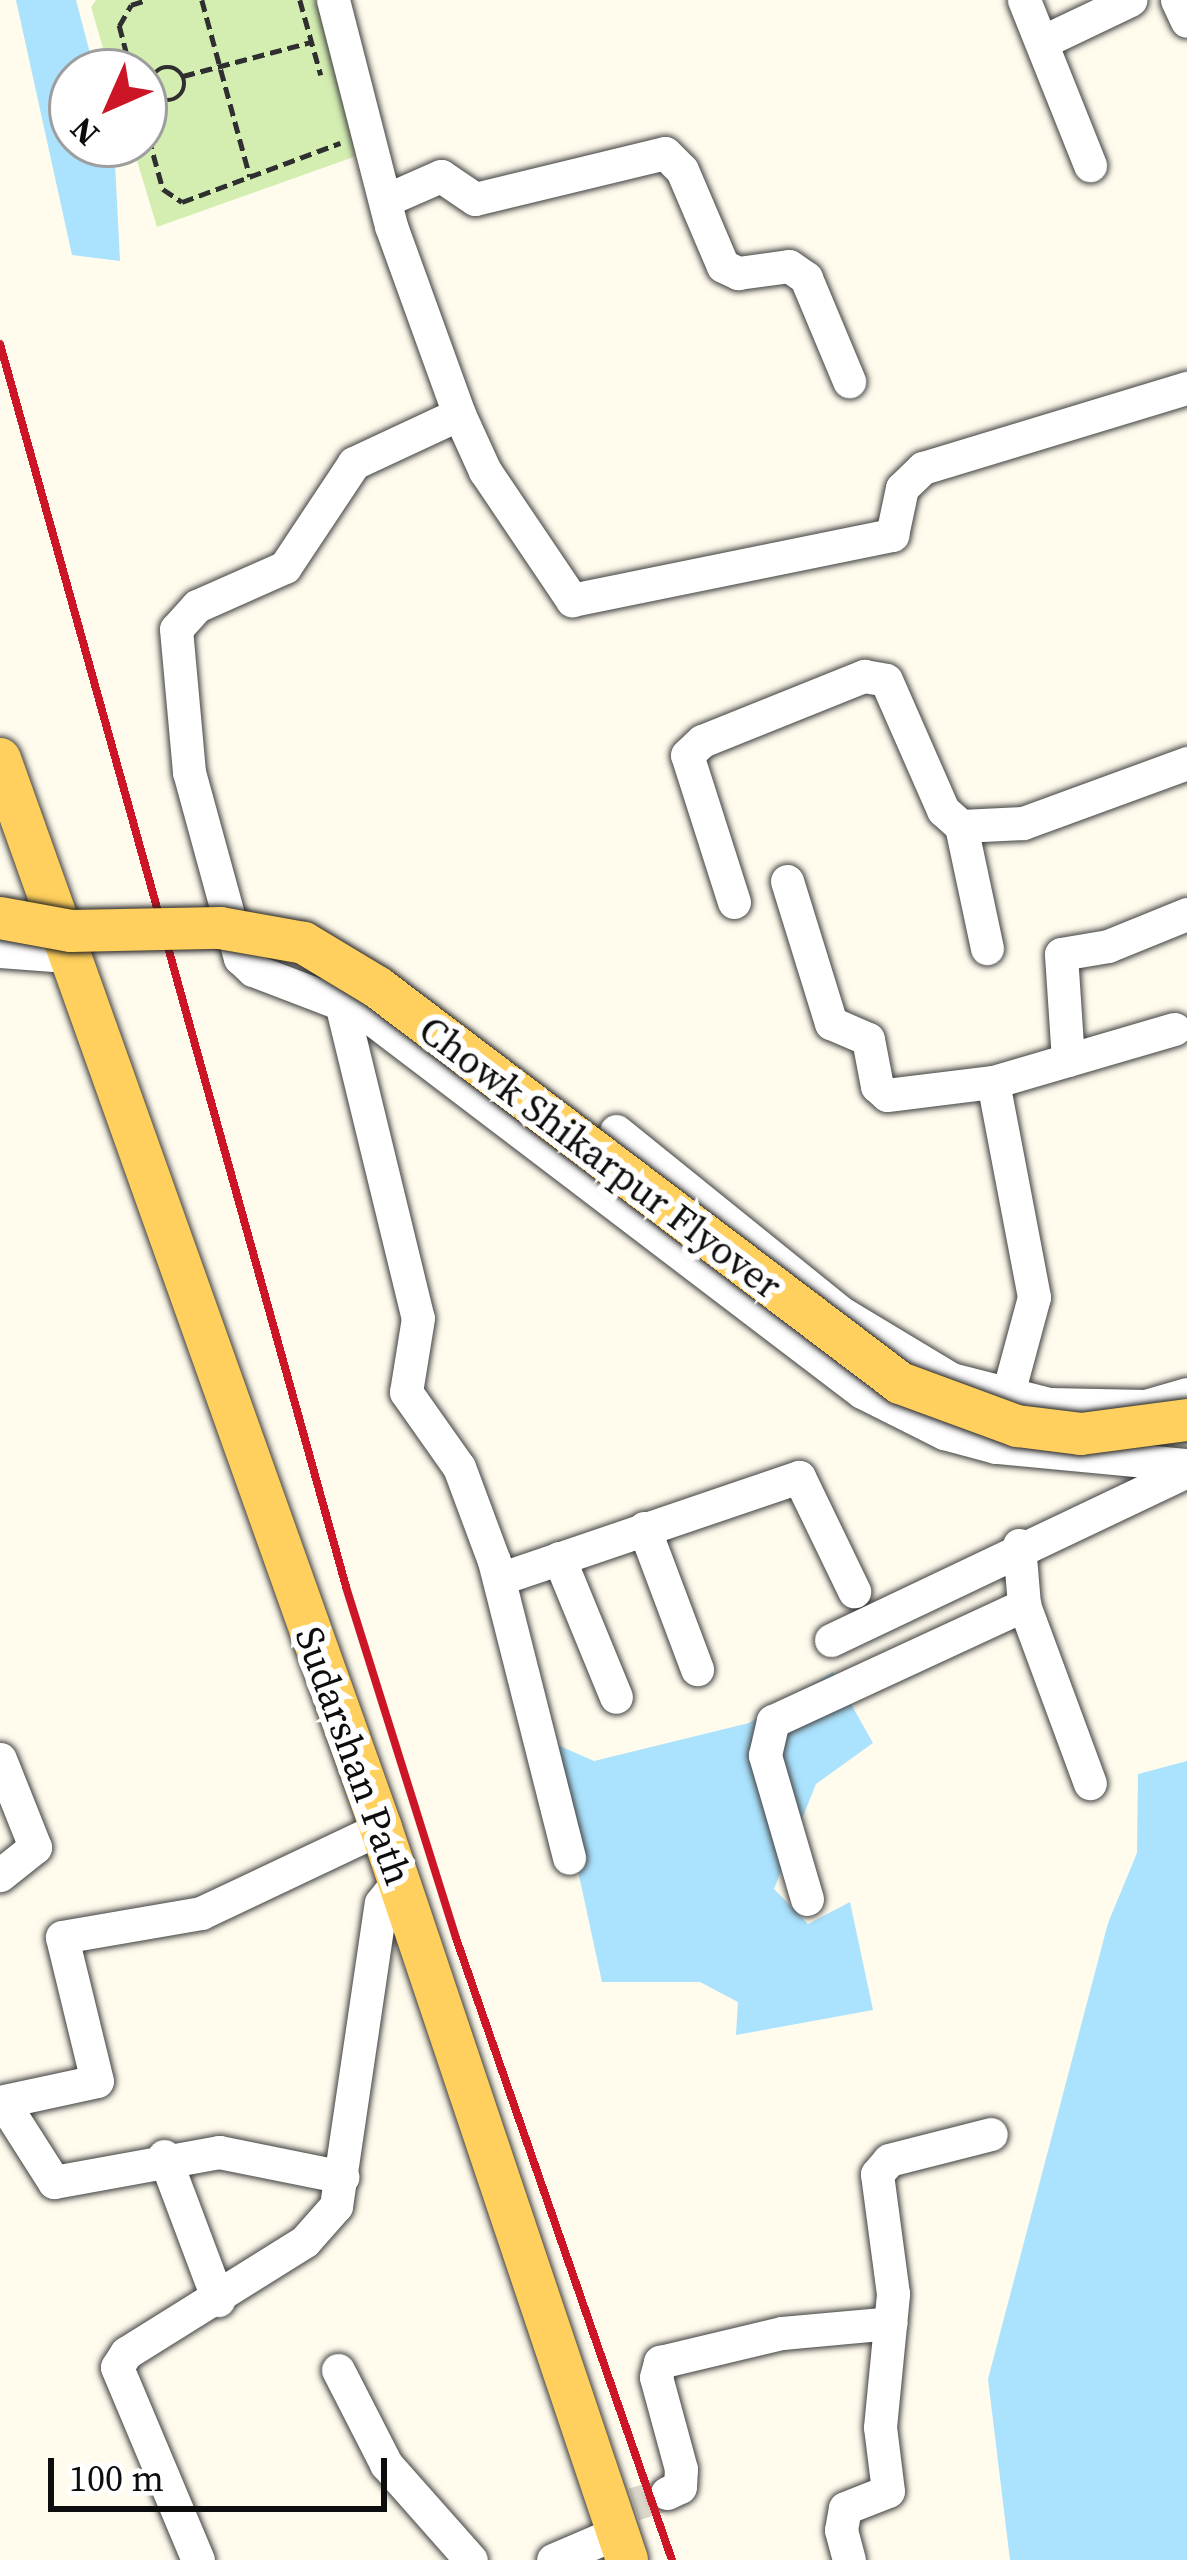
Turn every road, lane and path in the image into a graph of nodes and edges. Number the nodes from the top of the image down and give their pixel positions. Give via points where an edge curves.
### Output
1 (146, 0) edge
2 (202, 0) edge
3 (300, 0) edge
4 (333, 0) edge
5 (1024, 0) edge
6 (1130, 0) edge
7 (1177, 0) edge
8 (1187, 21) edge
9 (312, 42) junction
10 (1042, 42) junction
11 (125, 48) edge
12 (220, 67) junction
13 (168, 72) edge
14 (183, 76) junction
15 (323, 82) dead end
16 (168, 100) edge
17 (335, 123) dead end
18 (1090, 165) dead end
19 (157, 168) edge
20 (250, 177) junction
21 (386, 200) junction
22 (849, 381) dead end
23 (1187, 388) edge
24 (459, 413) junction
25 (0, 759) edge
26 (1187, 763) edge
27 (961, 826) junction
28 (787, 881) dead end
29 (734, 902) dead end
30 (1187, 914) edge
31 (0, 918) edge
32 (987, 948) dead end
33 (0, 951) edge
34 (67, 956) junction
35 (340, 1000) junction
36 (1174, 1029) dead end
37 (1068, 1060) junction
38 (993, 1082) junction
39 (616, 1131) dead end
40 (1187, 1394) edge
41 (1006, 1397) junction
42 (1187, 1420) edge
43 (1187, 1468) edge
44 (644, 1528) junction
45 (1018, 1545) junction
46 (559, 1558) junction
47 (499, 1579) junction
48 (854, 1591) dead end
49 (1024, 1606) junction
50 (831, 1640) dead end
51 (697, 1669) dead end
52 (616, 1697) dead end
53 (0, 1760) edge
54 (1090, 1783) dead end
55 (381, 1828) junction
56 (569, 1858) dead end
57 (0, 1875) edge
58 (399, 1880) junction
59 (807, 1899) dead end
60 (1, 2102) edge
61 (991, 2134) dead end
62 (164, 2156) junction
63 (344, 2177) junction
64 (218, 2300) junction
65 (892, 2323) junction
66 (338, 2370) dead end
67 (667, 2493) dead end
68 (623, 2527) edge
69 (198, 2560) edge
70 (471, 2560) edge
71 (553, 2560) edge
72 (849, 2560) edge

1 - 11 path via 131,5 119,26
2 - 12 path
3 - 9 path
4 - 21 street
5 - 10 street
6 - 10 street
7 - 8 street
9 - 12 path
9 - 15 path
10 - 18 street
12 - 14 path
12 - 20 path
13 - 14 path
14 - 16 path via 183,93
17 - 20 path via 340,143
19 - 20 path via 163,189 182,202
21 - 22 street via 441,176 475,199 665,153 682,170 723,266 789,266 806,278
21 - 24 street
23 - 24 street via 923,468 902,488 892,535 575,602 560,591 485,471
24 - 35 street via 354,463 285,567 197,606 176,629 189,772 240,958 253,970
25 - 34 main road, Sudarshan Path
26 - 27 street via 1023,823
27 - 29 street via 943,810 886,680 863,676 702,741 687,755
27 - 32 street
28 - 38 street via 831,1023 868,1039 883,1093
30 - 37 street via 1108,946 1060,954
31 - 42 main road, Chowk Shikarpur Flyover, bridge via 71,931 220,928 304,943 376,987 900,1383 949,1408 1017,1426 1082,1434
33 - 34 street
34 - 55 main road, Sudarshan Path
35 - 43 street via 862,1392 996,1447
35 - 47 street via 418,1318 406,1392 459,1468
36 - 37 street
37 - 38 street
38 - 41 street via 1034,1297
39 - 41 street via 843,1315 951,1378
40 - 41 street via 1111,1407
43 - 45 street
44 - 46 street
44 - 48 street via 799,1478
44 - 51 street
45 - 49 street
45 - 50 street
46 - 47 street
46 - 52 street
47 - 56 street
49 - 54 street
49 - 59 street via 773,1721 765,1755
53 - 57 street via 35,1847
55 - 58 main road, Sudarshan Path
55 - 60 street via 201,1912 62,1937 97,2081
58 - 63 street via 381,1903
58 - 68 main road, Sudarshan Path
60 - 62 street via 54,2182
61 - 65 street via 880,2165
62 - 63 street via 219,2152
62 - 64 street
63 - 64 street via 323,2227
64 - 69 street via 126,2353 117,2367
65 - 67 street via 782,2333 660,2362 656,2377 681,2468 680,2487
65 - 72 street via 880,2427 888,2491 845,2508
66 - 70 street via 386,2464
68 - 71 street

